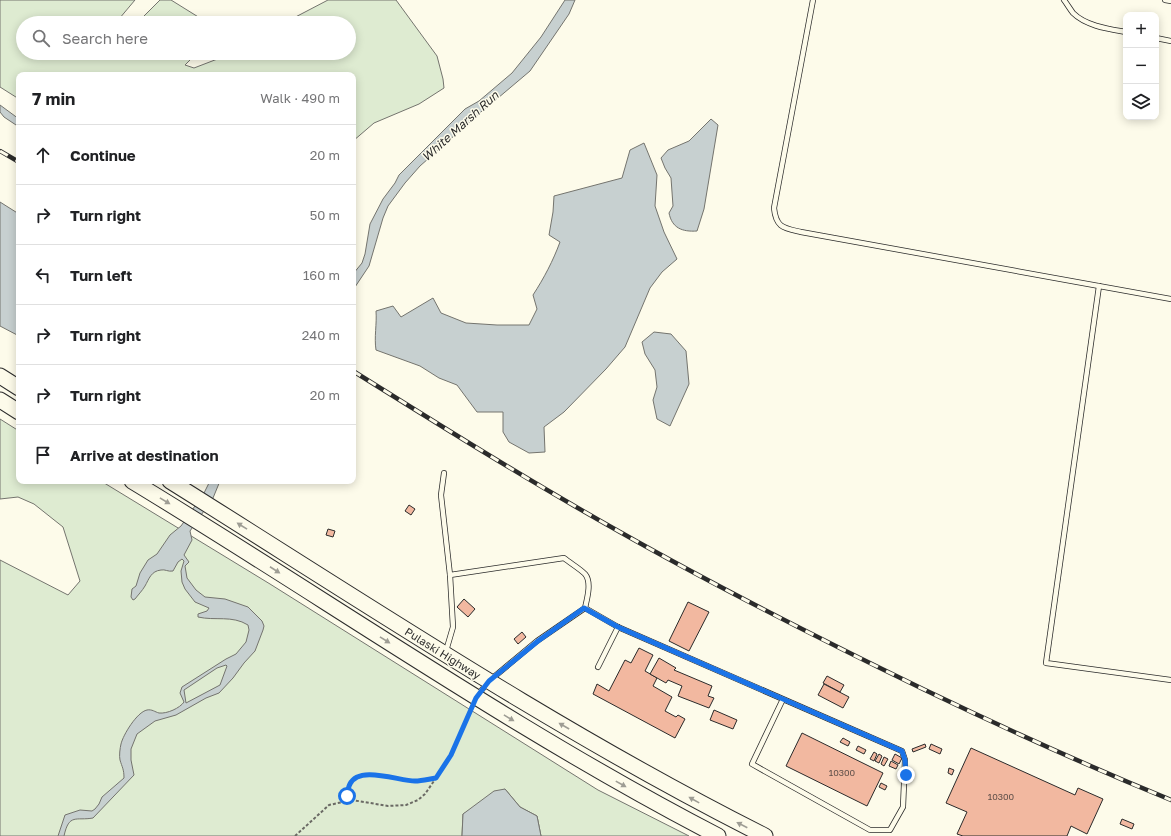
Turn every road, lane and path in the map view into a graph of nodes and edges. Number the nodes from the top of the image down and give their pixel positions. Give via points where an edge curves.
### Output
1 (813, 0) edge
2 (1064, 0) edge
3 (1165, 0) edge
4 (1171, 1) edge
5 (1123, 31) edge
6 (1159, 39) edge
7 (1171, 41) edge
8 (1099, 286) junction
9 (1171, 299) edge
10 (0, 376) edge
11 (16, 386) edge
12 (0, 400) edge
13 (16, 410) edge
14 (444, 473) dead end
15 (137, 484) edge
16 (175, 484) edge
17 (450, 575) junction
18 (584, 608) junction
19 (618, 627) junction
20 (445, 654) junction
21 (598, 667) dead end
22 (1171, 680) edge
23 (489, 681) junction
24 (476, 698) junction
25 (783, 699) junction
26 (436, 778) junction
27 (352, 800) junction
28 (295, 836) edge
29 (718, 836) edge
30 (765, 836) edge

1 - 8 lane via 774,208 778,223 801,232
2 - 5 lane via 1074,14 1088,22
3 - 4 lane
6 - 7 lane
8 - 9 lane
8 - 22 lane via 1046,663
10 - 11 highway
12 - 13 highway
14 - 17 lane via 441,495
15 -> 24 highway, Pulaski Highway
20 -> 16 highway, Pulaski Highway
17 - 18 lane via 564,558 586,574 588,591
17 - 20 lane via 453,628
18 - 19 lane
18 - 23 lane
19 - 21 lane
19 - 25 lane
20 - 23 highway, Pulaski Highway
23 - 24 lane
30 -> 23 highway, Pulaski Highway via 654,778
24 - 26 path via 451,755
24 -> 29 highway, Pulaski Highway via 583,762
25 - 25 lane via 902,751 905,760 903,807 890,830 870,830 752,764
26 - 27 path via 421,797 406,805 388,806
26 - 27 path via 416,781 371,774 360,776 349,784 347,796
27 - 28 path via 329,805

